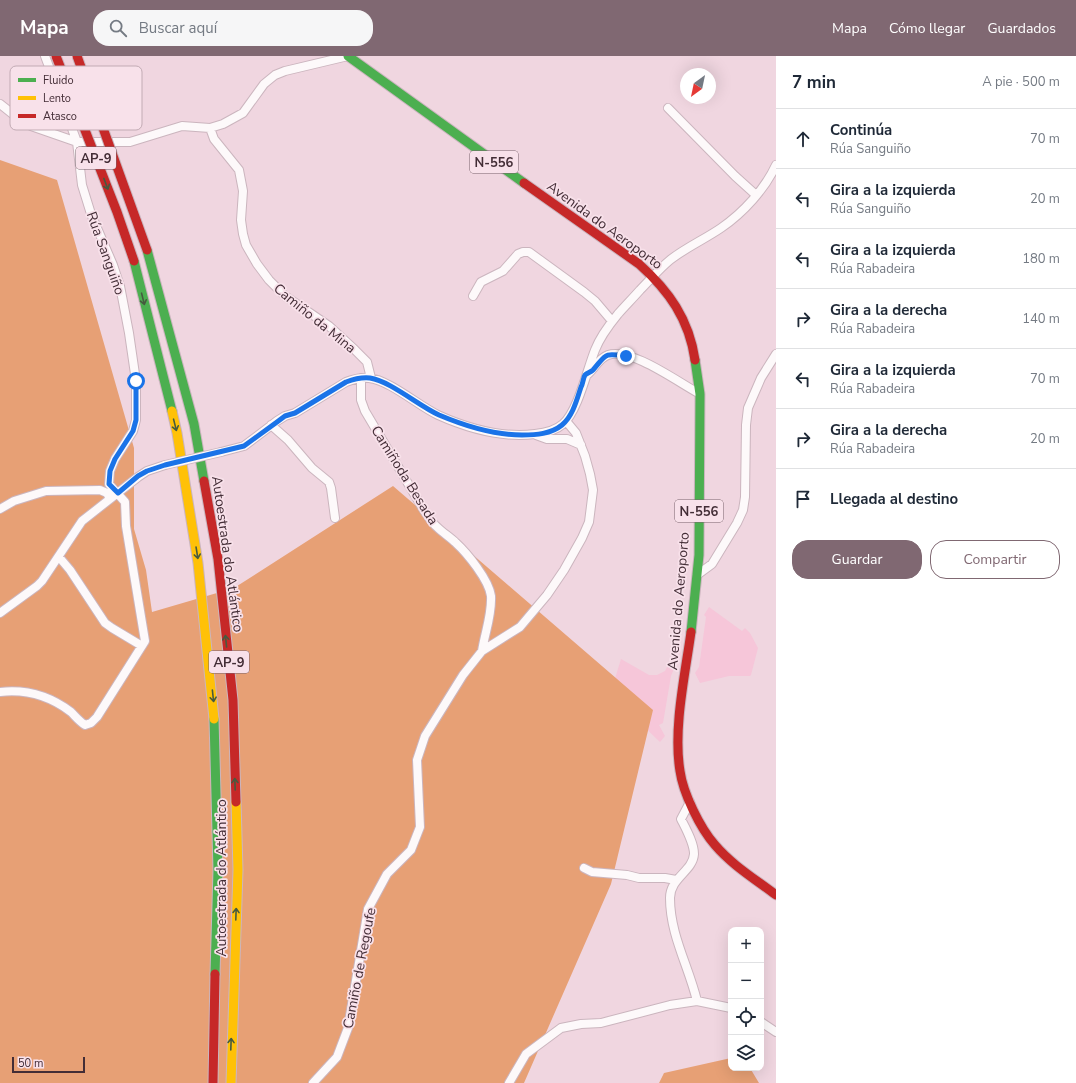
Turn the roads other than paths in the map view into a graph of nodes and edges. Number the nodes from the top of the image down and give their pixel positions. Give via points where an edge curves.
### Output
1 (45, 56) edge
2 (56, 56) edge
3 (77, 56) edge
4 (348, 56) edge
5 (49, 66) edge
6 (60, 66) edge
7 (81, 66) edge
8 (0, 104) edge
9 (668, 108) dead end
10 (10, 112) edge
11 (210, 128) junction
12 (42, 130) edge
13 (73, 130) edge
14 (85, 130) edge
15 (104, 130) edge
16 (77, 142) junction
17 (776, 165) edge
18 (756, 195) junction
19 (653, 276) junction
20 (473, 296) dead end
21 (612, 321) junction
22 (776, 354) edge
23 (585, 375) junction
24 (361, 378) junction
25 (371, 378) junction
26 (700, 394) junction
27 (566, 421) junction
28 (271, 426) junction
29 (535, 434) junction
30 (581, 445) junction
31 (118, 493) junction
32 (110, 499) junction
33 (0, 509) edge
34 (335, 518) dead end
35 (59, 557) junction
36 (697, 575) junction
37 (0, 613) edge
38 (142, 646) junction
39 (482, 651) junction
40 (0, 692) edge
41 (690, 802) junction
42 (584, 868) dead end
43 (676, 880) junction
44 (776, 895) edge
45 (697, 1001) junction
46 (728, 1007) edge
47 (764, 1024) edge
48 (776, 1032) edge
49 (213, 1083) edge
50 (231, 1083) edge
51 (313, 1083) edge
52 (509, 1083) edge

1 - 5 street, Rúa Sanguiño
2 -> 6 main road, Autoestrada do Atlántico / AP-9, bridge
7 -> 3 main road, Autoestrada do Atlántico / AP-9, bridge
4 - 11 street via 275,75 264,84 243,113
4 - 19 main road, Avenida do Aeroporto / N-556
8 - 10 street
9 - 18 street
11 - 16 street via 182,126 130,142
11 - 25 street, Camiño da Mina via 214,139 239,170 243,191 243,234 257,264 285,296 329,326 367,362
12 - 16 street
13 - 16 street, Rúa Sanguiño
14 -> 49 main road, Autoestrada do Atlántico / AP-9, bridge via 134,261 177,432 198,563 214,710 218,870
50 -> 15 main road, Autoestrada do Atlántico / AP-9, bridge via 238,870 233,700 218,559 194,424 147,250
16 - 31 street, Rúa Sanguiño via 82,185 120,286 136,381 136,420 133,431 110,471 109,484
17 - 18 street
18 - 19 street via 722,228 670,260
19 - 21 street
19 - 26 main road, Avenida do Aeroporto / N-556 via 667,292 690,335
20 - 21 street via 481,282 503,271 518,254 529,252 595,301
21 - 23 street via 601,337
22 - 36 street via 761,378 748,408 743,510 712,564
23 - 26 street via 608,355 626,356 649,364
23 - 27 street
24 - 25 street
24 - 28 street via 346,382
24 - 39 street, Camiñoda Besada via 361,400 365,411 426,512 436,526 471,560 485,580 491,594 490,616
25 - 29 street via 434,413 452,420 500,434
26 - 36 main road, Avenida do Aeroporto / N-556
27 - 29 street via 548,432
27 - 30 street, Camiño de Regoufe via 576,432
28 - 31 street, bridge via 244,446 147,471
28 - 34 street via 329,482
29 - 30 street via 548,439 567,439
30 - 39 street, Camiño de Regoufe via 593,490 589,522 582,538 547,595 520,627
31 - 32 street
31 - 38 street, Rúa Sanguiño via 124,502 145,641
32 - 33 street via 107,493 100,490 46,491 14,501
32 - 35 street via 82,521
35 - 37 street via 37,586
35 - 38 street via 105,623
36 - 41 main road, Avenida do Aeroporto / N-556 via 677,740 680,773
38 - 40 street via 91,723 80,722 70,712 32,692
39 - 51 street, Camiño de Regoufe via 463,675 425,736 418,760 420,827 411,850 387,874 368,909 348,1028 337,1056
41 - 43 street via 681,819 694,854 689,866
41 - 44 main road, Avenida do Aeroporto / N-556 via 698,820 715,845 735,864
42 - 43 street via 592,872
43 - 45 street via 670,898 674,929
45 - 46 street
45 - 52 street via 670,1004 601,1023 561,1028 526,1054
47 - 48 street

